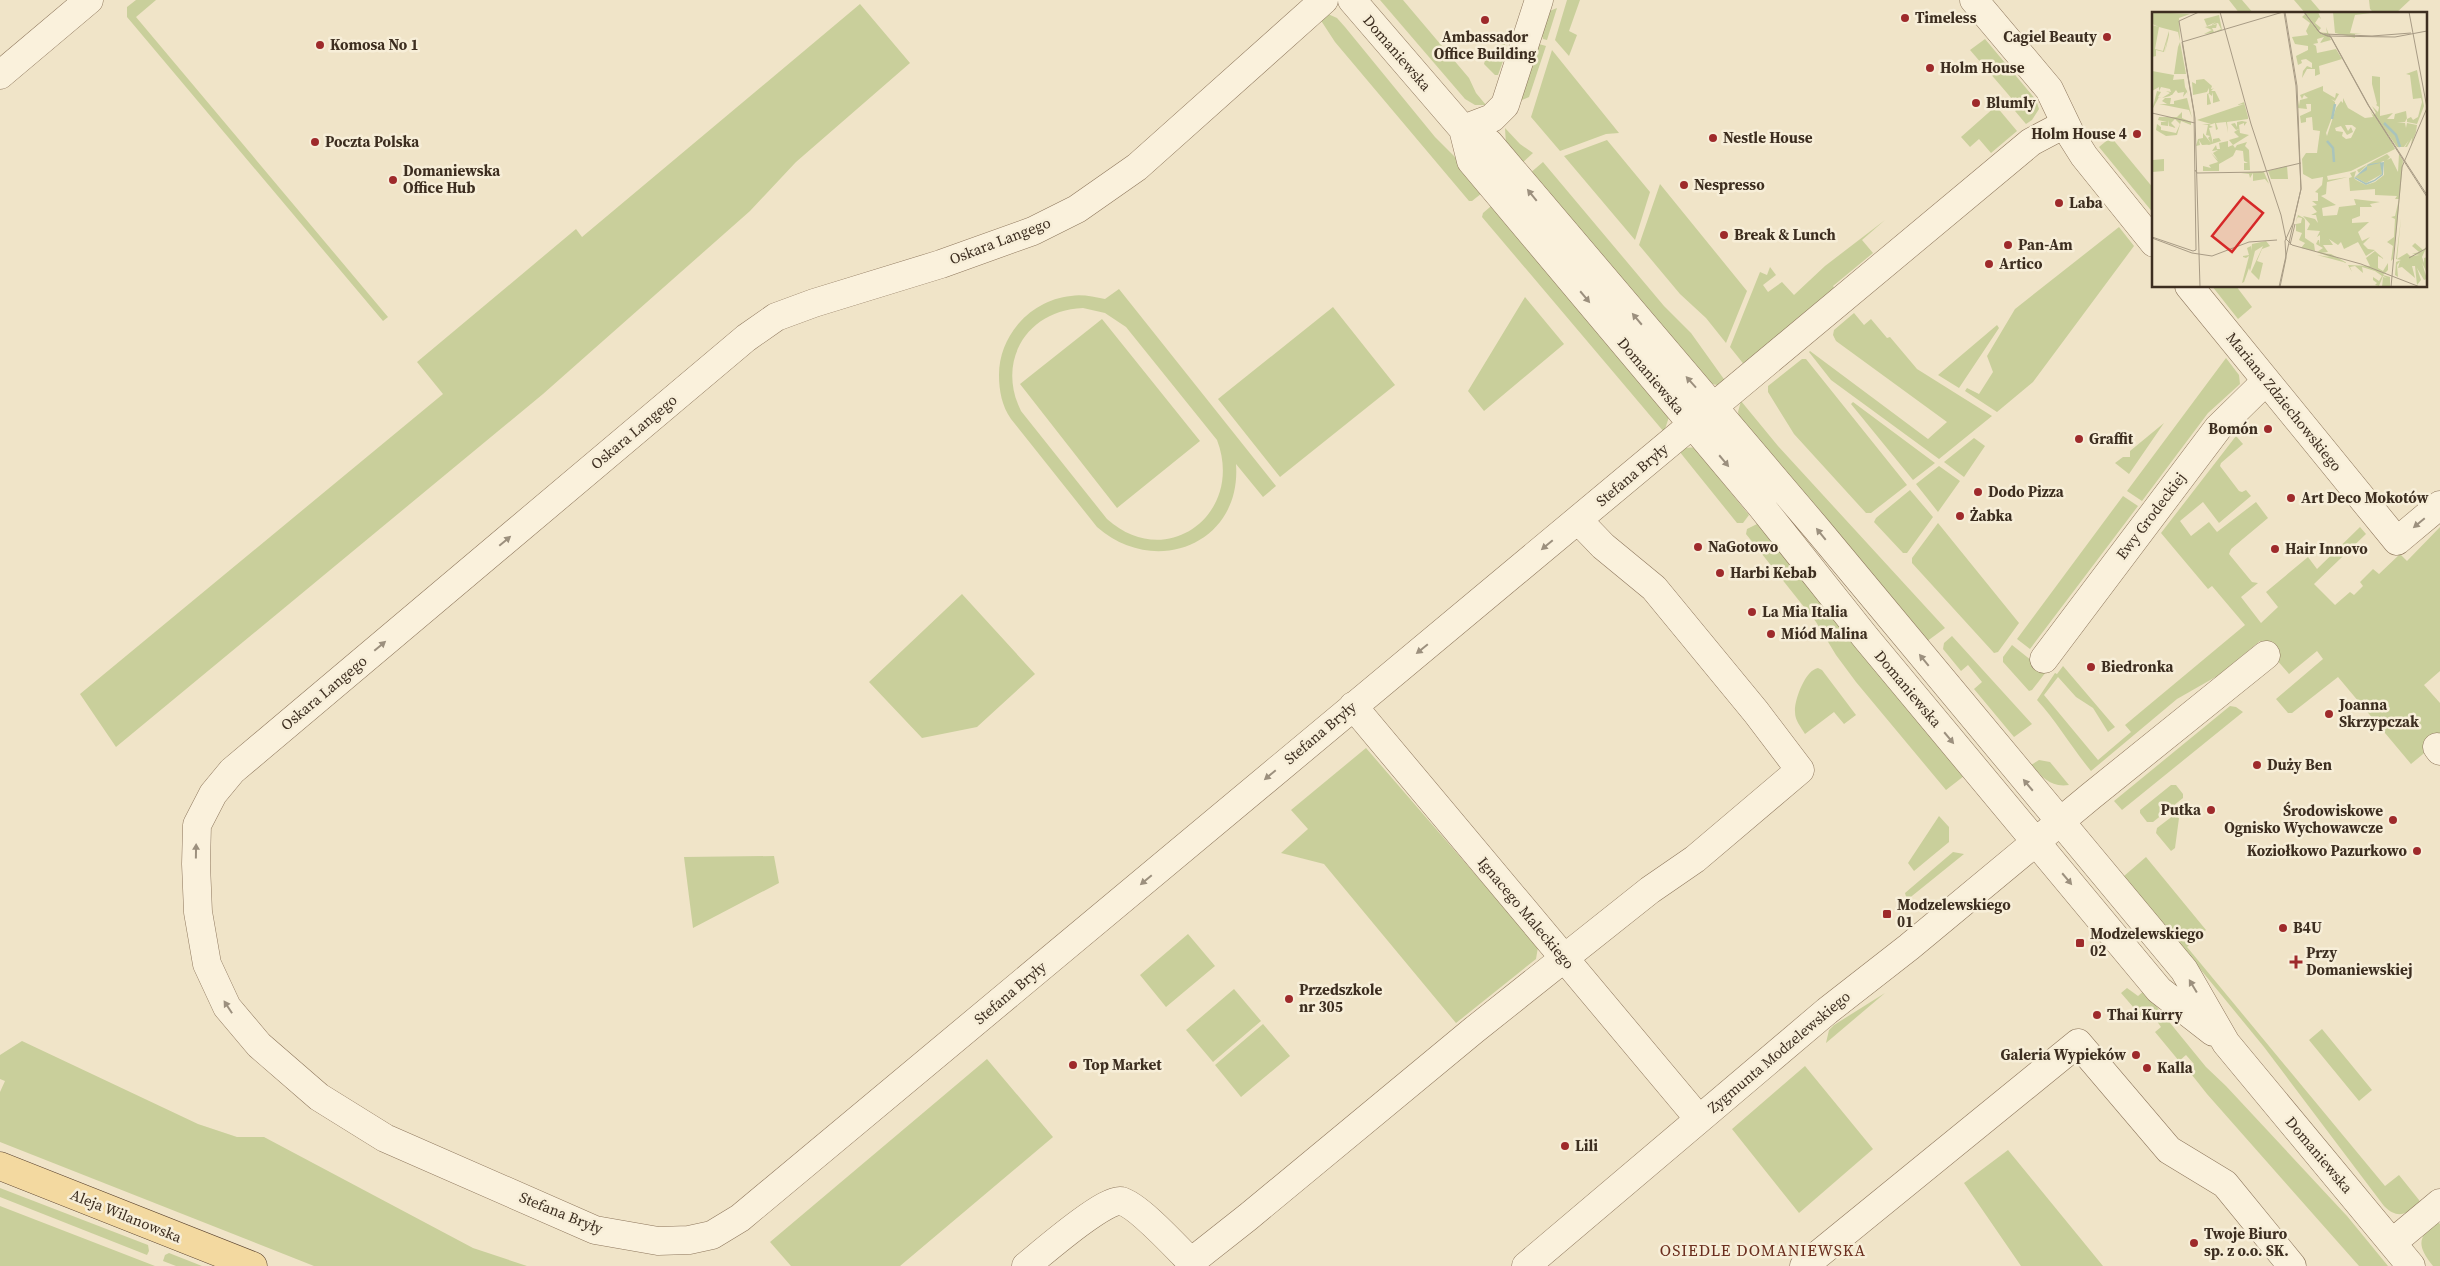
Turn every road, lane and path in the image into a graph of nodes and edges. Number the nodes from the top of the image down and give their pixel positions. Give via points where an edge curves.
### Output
1 (89, 0) edge
2 (1324, 0) edge
3 (1352, 0) edge
4 (1539, 0) edge
5 (1974, 0) edge
6 (4, 71) edge
7 (2065, 124) junction
8 (1463, 130) junction
9 (2152, 241) edge
10 (2191, 288) edge
11 (2266, 380) junction
12 (1714, 407) junction
13 (1692, 424) junction
14 (2440, 506) edge
15 (1578, 520) junction
16 (2266, 655) dead end
17 (2044, 659) dead end
18 (1353, 706) junction
19 (2059, 822) junction
20 (2036, 841) junction
21 (1565, 960) junction
22 (2226, 1043) junction
23 (259, 1045) joint
24 (1699, 1119) junction
25 (0, 1166) edge
26 (2440, 1203) edge
27 (2392, 1243) junction
28 (253, 1266) edge
29 (1026, 1266) edge
30 (1526, 1266) edge
31 (1804, 1266) edge
32 (2292, 1266) edge
33 (2411, 1266) edge

1 - 6 street
23 -> 2 street, Oskara Langego via 227,1007 207,964 198,912 197,824 213,794 232,771 746,338 776,317 1033,231 1084,205 1137,167
3 - 8 street, Domaniewska
4 - 8 street via 1505,105 1492,118
5 - 7 street via 2049,89
7 - 9 street via 2084,156
7 - 12 street, Stefana Bryły via 2031,142
12 -> 8 street, Domaniewska via 1489,143
8 -> 13 street, Domaniewska via 1471,161
10 - 11 street, Mariana Zdziechowskiego
14 -> 11 street, Mariana Zdziechowskiego via 2397,541
11 - 17 street, Ewy Grodeckiej via 2218,428
12 - 13 street, Stefana Bryły
19 -> 12 street, Domaniewska
13 - 15 street, Stefana Bryły
13 -> 20 street, Domaniewska
15 -> 18 street, Stefana Bryły
15 - 21 street via 1603,546 1654,588 1800,770 1694,859 1650,890
16 - 19 street, Zygmunta Modzelewskiego
18 - 21 street, Ignacego Maleckiego
18 -> 23 street, Stefana Bryły via 748,1212 712,1235 658,1241 595,1230 378,1135 319,1097
19 - 20 street, Zygmunta Modzelewskiego
22 -> 19 street, Domaniewska via 2184,970
20 -> 22 street, Domaniewska via 2159,990
20 - 24 street, Zygmunta Modzelewskiego via 1909,947 1827,1010
21 - 24 street, Ignacego Maleckiego
21 - 29 street via 1191,1262 1135,1208 1121,1201 1111,1202 1088,1217
22 - 27 street, Domaniewska
24 - 30 street, Zygmunta Modzelewskiego
25 - 28 main road, Aleja Wilanowska
26 - 27 street
27 - 33 street, Domaniewska
31 - 32 street via 2078,1043 2169,1150 2225,1184

